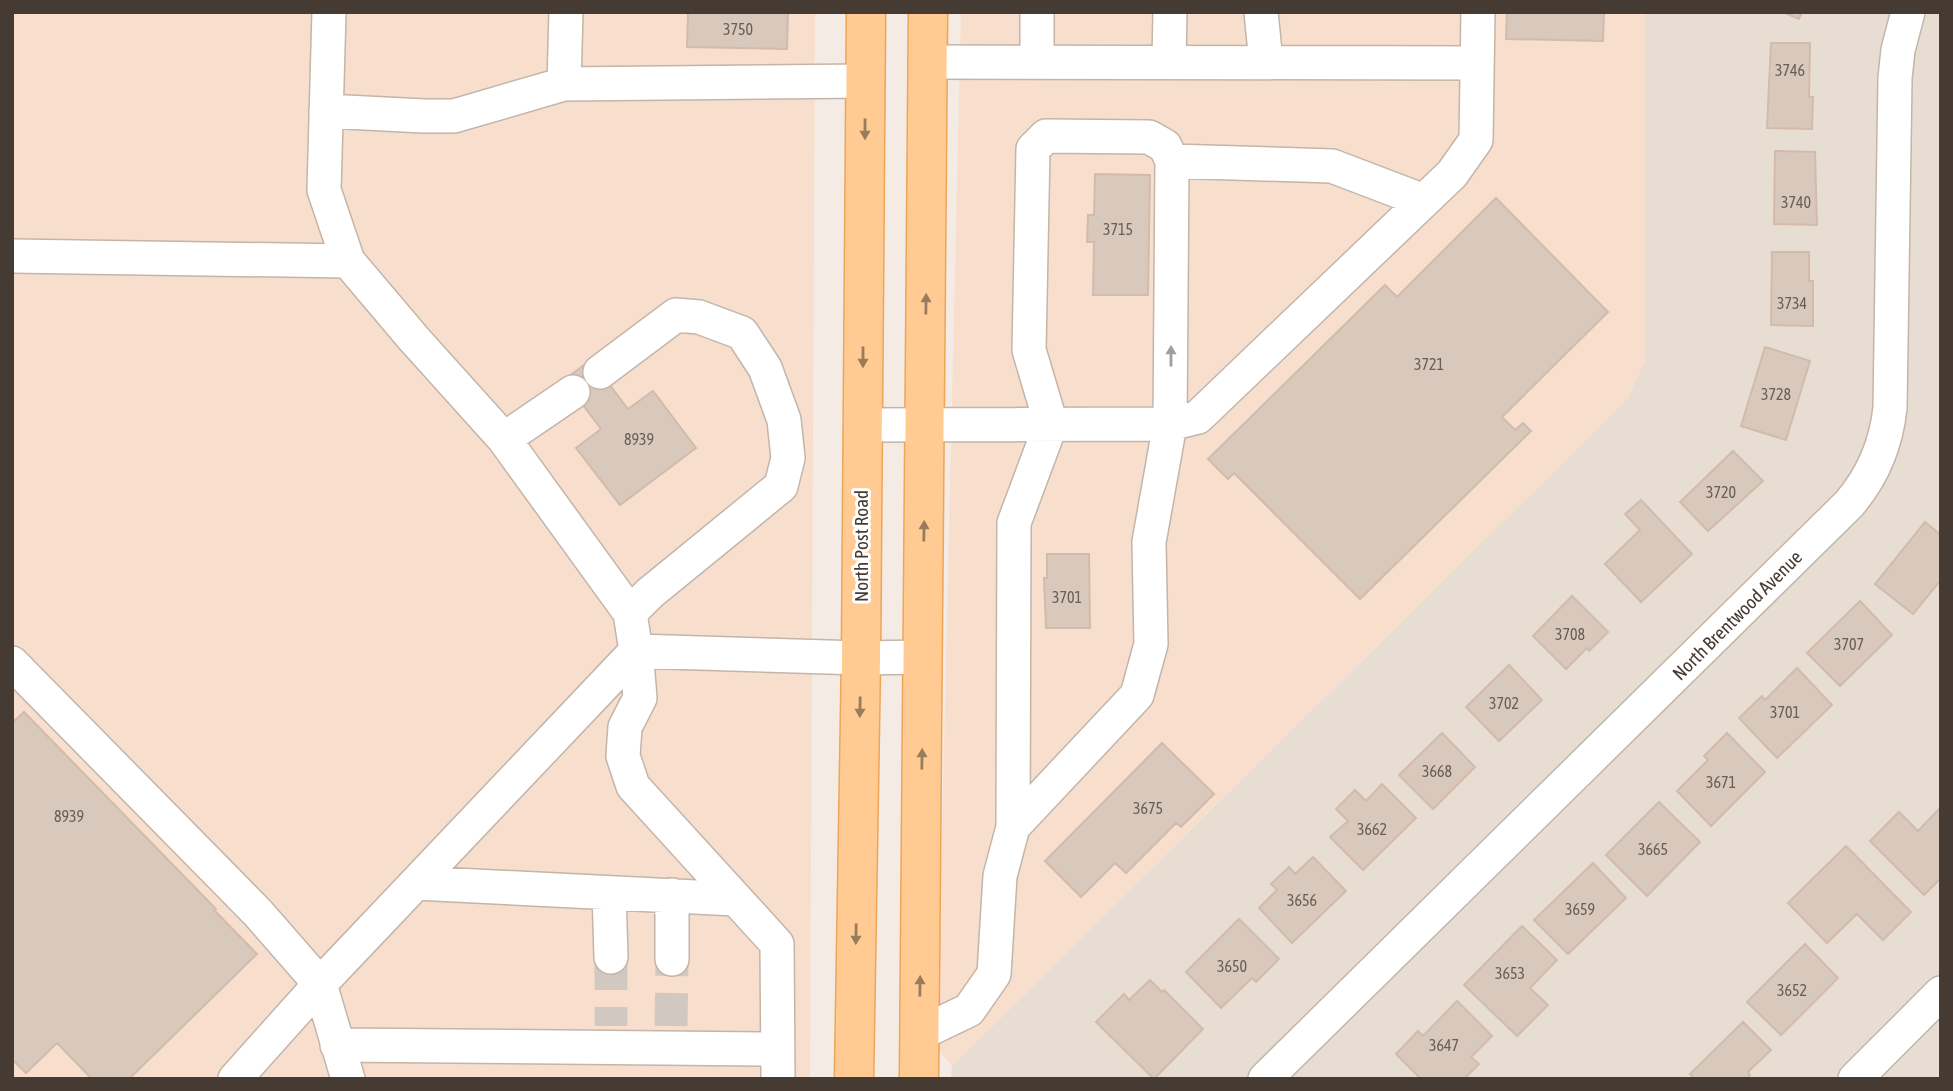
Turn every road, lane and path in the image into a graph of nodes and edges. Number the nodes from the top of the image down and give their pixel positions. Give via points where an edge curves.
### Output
1 (329, 12) edge
2 (566, 12) edge
3 (866, 12) edge
4 (928, 12) edge
5 (1037, 12) edge
6 (1170, 12) edge
7 (1261, 12) edge
8 (1478, 12) edge
9 (1908, 12) edge
10 (928, 62) junction
11 (1037, 62) junction
12 (1169, 62) junction
13 (1266, 62) junction
14 (1477, 63) junction
15 (865, 81) junction
16 (564, 84) junction
17 (326, 111) junction
18 (1172, 160) junction
19 (1424, 201) junction
20 (12, 256) edge
21 (348, 261) junction
22 (600, 372) dead end
23 (573, 392) dead end
24 (1051, 424) junction
25 (1170, 424) junction
26 (862, 425) junction
27 (925, 425) junction
28 (504, 439) junction
29 (630, 612) junction
30 (636, 651) junction
31 (923, 657) junction
32 (860, 658) junction
33 (12, 663) edge
34 (1013, 827) junction
35 (416, 883) junction
36 (609, 893) junction
37 (672, 895) junction
38 (735, 899) junction
39 (611, 957) tunnel mouth
40 (672, 959) tunnel mouth
41 (320, 984) junction
42 (1941, 993) edge
43 (919, 1034) junction
44 (337, 1045) junction
45 (778, 1064) edge
46 (235, 1079) edge
47 (348, 1079) edge
48 (854, 1079) edge
49 (919, 1079) edge
50 (1265, 1079) edge
51 (1854, 1079) edge

1 - 17 street
2 - 16 street
3 - 15 main road, North Post Road
4 - 10 main road
5 - 11 street
6 - 12 street
7 - 13 street
8 - 14 street
9 - 50 street, North Brentwood Avenue via 1896,65 1891,408 1881,453 1867,480 1849,505
10 - 11 street
27 -> 10 main road
11 - 12 street
12 - 13 street
13 - 14 street
14 - 19 street via 1476,140 1452,174
15 - 16 street
15 -> 26 main road, North Post Road
16 - 17 street via 454,116
17 - 21 street via 324,190
18 - 19 street via 1332,166
18 - 24 street via 1164,146 1149,137 1046,136 1032,149 1030,350
25 -> 18 street
19 - 25 street via 1198,417
20 - 21 street
21 - 28 street
22 - 29 street via 676,315 699,317 742,333 765,368 784,420 788,458 781,486
23 - 28 street
24 - 25 street
24 - 27 street
24 - 34 street via 1014,523
25 - 34 street via 1149,542 1151,644 1137,695
26 - 27 street
26 - 32 main road, North Post Road
31 -> 27 main road
28 - 29 street
29 - 30 street
30 - 32 street
30 - 35 street
30 - 38 street via 640,698 625,727 623,756 633,786
31 - 32 street
43 -> 31 main road
32 -> 48 main road, North Post Road
33 - 41 street via 258,913
34 - 43 street via 1000,876 994,974 969,1010
35 - 36 street
35 - 41 street
36 - 37 street
36 - 39 street
37 - 38 street
37 - 40 street
38 - 45 street via 777,944
41 - 44 street
41 - 46 street
42 - 51 street
43 - 49 main road
44 - 45 street via 671,1037
44 - 47 street

